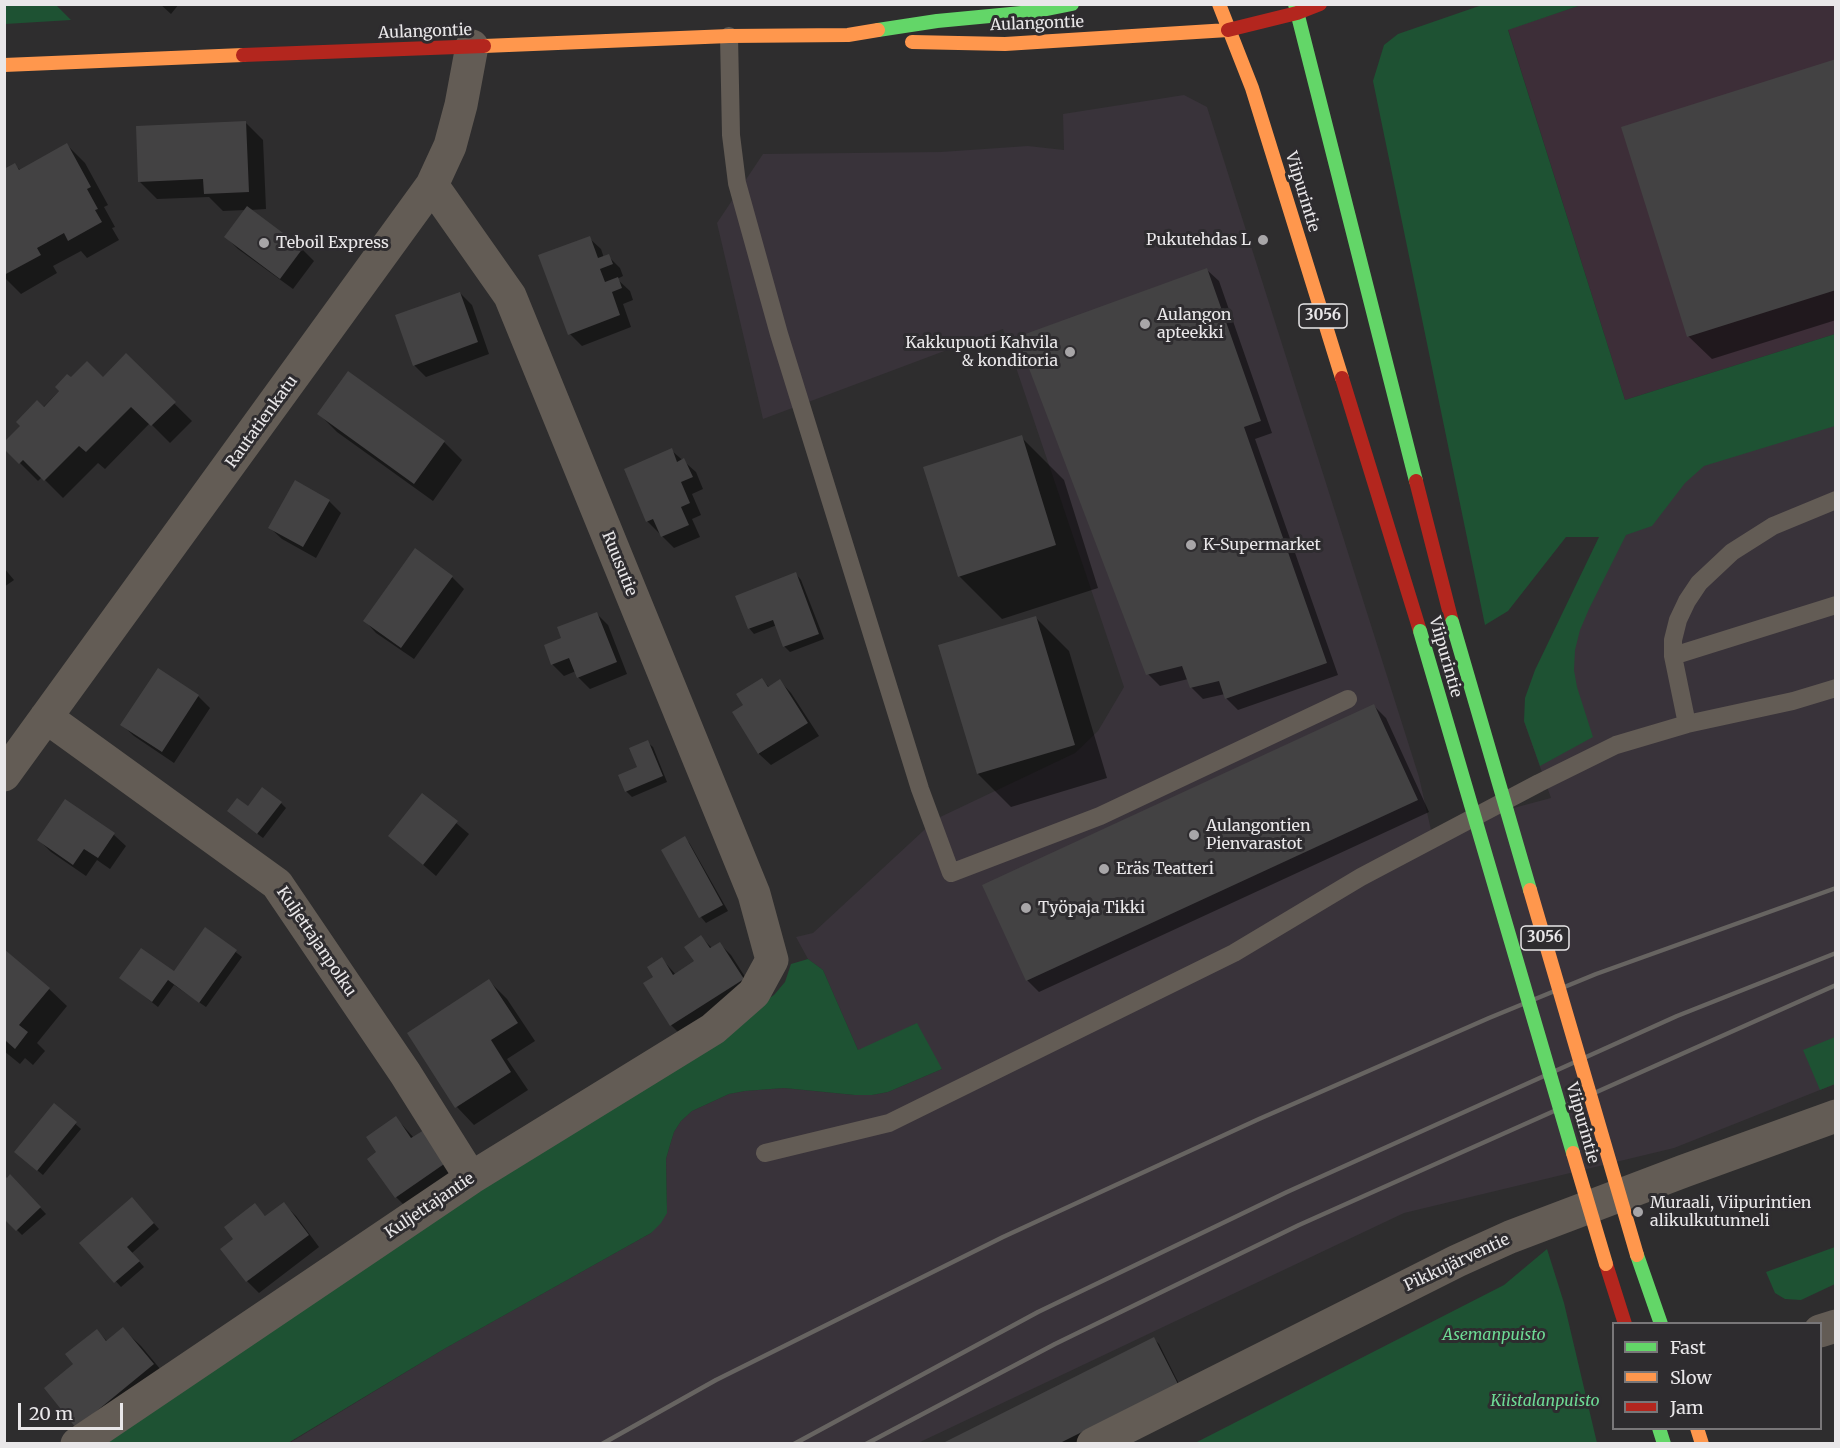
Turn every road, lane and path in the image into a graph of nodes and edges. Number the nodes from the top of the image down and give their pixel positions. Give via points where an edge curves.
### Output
1 (1072, 4) edge
2 (1220, 4) edge
3 (1320, 4) edge
4 (1296, 9) edge
5 (1228, 30) junction
6 (848, 35) junction
7 (729, 36) junction
8 (472, 46) junction
9 (4, 65) edge
10 (432, 185) junction
11 (1836, 500) edge
12 (1836, 605) edge
13 (1673, 656) junction
14 (1836, 688) edge
15 (1348, 699) dead end
16 (46, 717) junction
17 (1687, 724) junction
18 (4, 775) edge
19 (772, 960) joint
20 (1836, 1116) edge
21 (765, 1154) dead end
22 (471, 1178) junction
23 (1625, 1322) edge
24 (1661, 1322) edge
25 (77, 1443) edge
26 (1093, 1443) edge

1 - 6 main road, Aulangontie
2 - 5 main road, Viipurintie / 3056
3 - 4 main road, Aulangontie
4 - 5 main road, Aulangontie
4 - 24 main road, Viipurintie / 3056, bridge via 1452,622 1637,1255
5 - 6 main road, Aulangontie via 1005,44 916,42
5 - 23 main road, Viipurintie / 3056, bridge via 1252,88 1420,631
6 - 7 main road, Aulangontie
7 - 8 main road, Aulangontie
7 - 15 lane via 731,135 737,183 779,334 912,766 951,873 1100,816
8 - 9 main road, Aulangontie
8 - 10 street, Rautatienkatu via 450,146
10 - 16 street, Rautatienkatu
10 - 19 street, Ruusutie via 510,296 754,894
11 - 13 lane via 1773,526 1713,568 1687,601 1678,620
12 - 13 lane
13 - 17 lane
14 - 17 lane
16 - 18 street, Rautatienkatu
16 - 22 street, Kuljettajanpolku via 277,884
17 - 21 lane via 1616,745 1539,783 1361,877 1234,953 889,1123
19 - 22 street, Kuljettajantie via 754,993 712,1029
20 - 26 street, Pikkujärventie via 1510,1237
22 - 25 street, Kuljettajantie

